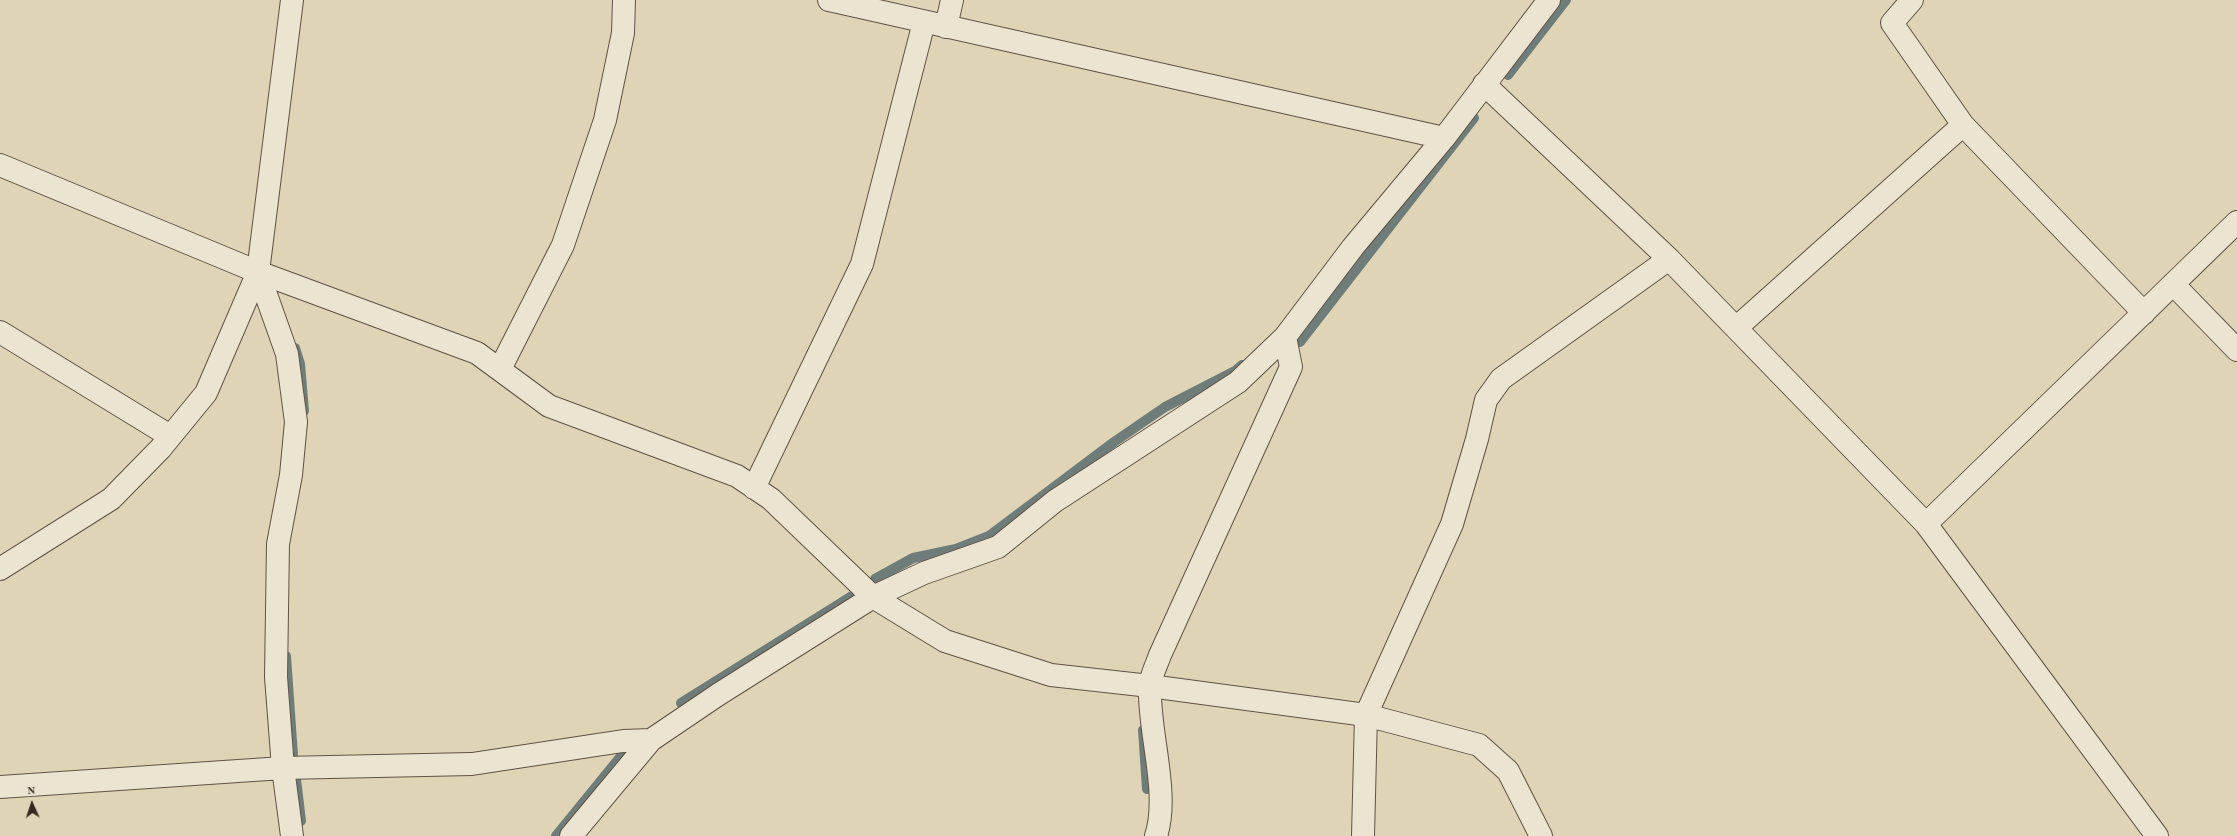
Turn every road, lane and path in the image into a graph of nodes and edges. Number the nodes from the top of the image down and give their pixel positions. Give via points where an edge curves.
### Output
1 (292, 0) edge
2 (624, 0) edge
3 (829, 0) edge
4 (952, 0) edge
5 (1549, 0) edge
6 (1912, 0) edge
7 (924, 22) junction
8 (946, 27) junction
9 (1484, 84) junction
10 (1963, 125) junction
11 (1444, 138) junction
12 (0, 165) edge
13 (2237, 222) edge
14 (1669, 259) junction
15 (258, 272) junction
16 (2173, 284) junction
17 (2144, 312) junction
18 (1736, 328) junction
19 (0, 332) edge
20 (1285, 337) junction
21 (2237, 350) edge
22 (500, 369) junction
23 (170, 436) junction
24 (754, 488) junction
25 (1926, 524) junction
26 (0, 569) edge
27 (873, 597) junction
28 (1150, 686) junction
29 (1366, 715) junction
30 (651, 740) junction
31 (283, 768) junction
32 (0, 787) edge
33 (1153, 833) edge
34 (292, 836) edge
35 (572, 836) edge
36 (1362, 836) edge
37 (1541, 836) edge
38 (2157, 836) edge

1 - 15 street
2 - 22 street via 623,33 605,120 565,237
3 - 7 street
4 - 8 street
5 - 9 street
6 - 10 street via 1892,23
7 - 8 street
7 - 24 street via 862,264
8 - 11 street
9 - 11 street
9 - 14 street
10 - 17 street
10 - 18 street
11 - 20 street via 1353,247
12 - 15 street
13 - 16 street
14 - 18 street
14 - 29 street via 1501,379 1486,400 1452,524
15 - 22 street via 477,353
15 - 23 street via 206,393
15 - 31 street via 287,354 296,422 291,475 278,544 276,677
16 - 17 street
16 - 21 street
17 - 25 street
18 - 25 street
19 - 23 street
20 - 27 street via 1238,382 1056,501 998,547 924,573
20 - 28 street via 1291,367 1160,655
22 - 24 street via 549,406 737,476
23 - 26 street via 110,499
24 - 27 street via 771,499
25 - 38 street
27 - 28 street via 945,641 1051,674
27 - 30 street
28 - 29 street
28 - 33 street via 1160,788
29 - 36 street
29 - 37 street via 1479,745 1508,772
30 - 31 street via 623,741 472,764
30 - 35 street
31 - 32 street
31 - 34 street

